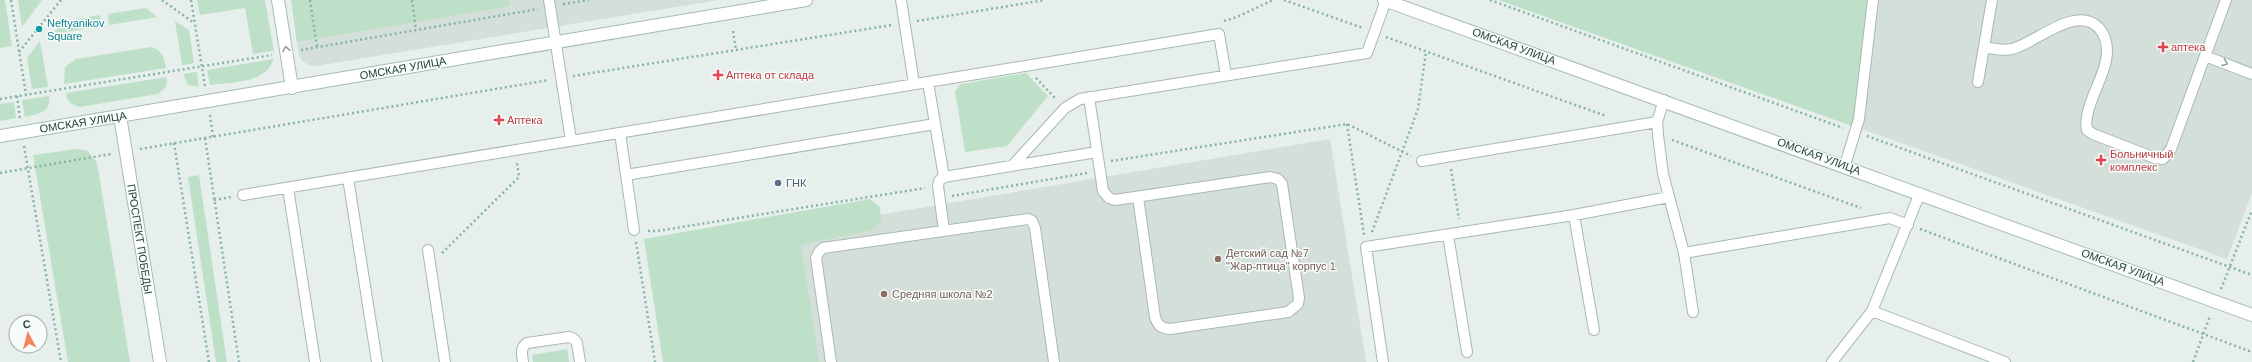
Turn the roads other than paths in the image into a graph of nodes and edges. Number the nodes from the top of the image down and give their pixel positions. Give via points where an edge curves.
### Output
1 (278, 0) edge
2 (549, 0) edge
3 (806, 0) edge
4 (901, 0) edge
5 (1385, 0) edge
6 (1872, 0) edge
7 (1992, 0) edge
8 (2226, 0) edge
9 (555, 42) junction
10 (1984, 47) junction
11 (2205, 56) junction
12 (2252, 74) edge
13 (1226, 75) junction
14 (928, 82) junction
15 (1978, 82) dead end
16 (914, 84) junction
17 (292, 88) junction
18 (1089, 97) junction
19 (1664, 100) junction
20 (120, 116) junction
21 (1657, 122) junction
22 (935, 124) junction
23 (620, 133) junction
24 (0, 136) edge
25 (571, 140) junction
26 (1097, 152) junction
27 (1422, 161) road end
28 (1013, 165) junction
29 (1845, 165) junction
30 (626, 175) junction
31 (944, 177) junction
32 (348, 178) junction
33 (288, 188) junction
34 (1920, 193) junction
35 (243, 195) dead end
36 (1138, 197) junction
37 (1670, 198) junction
38 (1574, 215) junction
39 (1908, 225) junction
40 (634, 230) road end
41 (944, 230) junction
42 (1448, 235) junction
43 (428, 250) dead end
44 (1684, 253) junction
45 (1872, 311) junction
46 (1693, 312) dead end
47 (2252, 314) edge
48 (1594, 330) dead end
49 (1467, 352) dead end
50 (160, 362) edge
51 (315, 362) edge
52 (377, 362) edge
53 (444, 362) edge
54 (523, 362) edge
55 (580, 362) edge
56 (831, 362) edge
57 (1054, 362) edge
58 (1383, 362) edge
59 (1832, 362) edge
60 (2005, 362) edge

17 -> 1 main road
2 - 9 lane
3 - 9 main road, ОМСКАЯ УЛИЦА
4 - 16 lane
5 - 13 lane via 1367,53
5 - 19 main road, ОМСКАЯ УЛИЦА
6 - 29 lane via 1856,132
7 - 10 lane
8 - 11 lane
9 - 17 main road, ОМСКАЯ УЛИЦА
9 - 25 lane
10 - 11 lane via 2012,49 2072,21 2084,20 2097,26 2104,34 2108,49 2106,63 2087,117 2087,130 2163,159 2171,149
10 - 15 lane
11 -> 12 lane
13 - 14 lane via 1219,34
13 - 18 lane
14 - 16 lane
14 - 22 lane
16 - 23 lane
17 - 20 main road, ОМСКАЯ УЛИЦА
18 - 26 lane
18 - 28 lane via 1065,108
19 - 21 lane
19 - 29 main road, ОМСКАЯ УЛИЦА
20 - 24 main road, ОМСКАЯ УЛИЦА
20 - 50 main road, ПРОСПЕКТ ПОБЕДЫ
21 - 27 lane
21 - 37 lane via 1663,174
22 - 30 lane
22 - 31 lane
23 - 25 lane
23 - 30 lane
25 - 32 lane
26 - 28 lane
26 - 36 lane via 1103,191 1109,198 1115,200
28 - 31 lane
29 - 34 main road, ОМСКАЯ УЛИЦА
30 - 40 lane
31 - 41 lane via 938,186
32 - 33 lane
32 - 52 lane
33 - 35 lane
33 - 51 lane
34 - 39 lane
34 - 47 main road, ОМСКАЯ УЛИЦА
36 - 36 lane via 1270,177 1278,179 1282,184 1298,304 1288,312 1162,328 1157,324 1155,317
37 - 38 lane
37 - 44 lane
38 - 42 lane
38 - 48 lane
39 - 44 lane via 1890,218
39 - 45 lane
41 - 56 lane via 830,246 819,252 816,258
41 - 57 lane via 1022,220 1032,221
42 - 49 lane
42 - 58 lane via 1366,247
43 - 53 lane
44 - 46 lane
45 - 59 lane
45 - 60 lane
54 - 55 lane via 521,350 527,343 569,337 577,343

